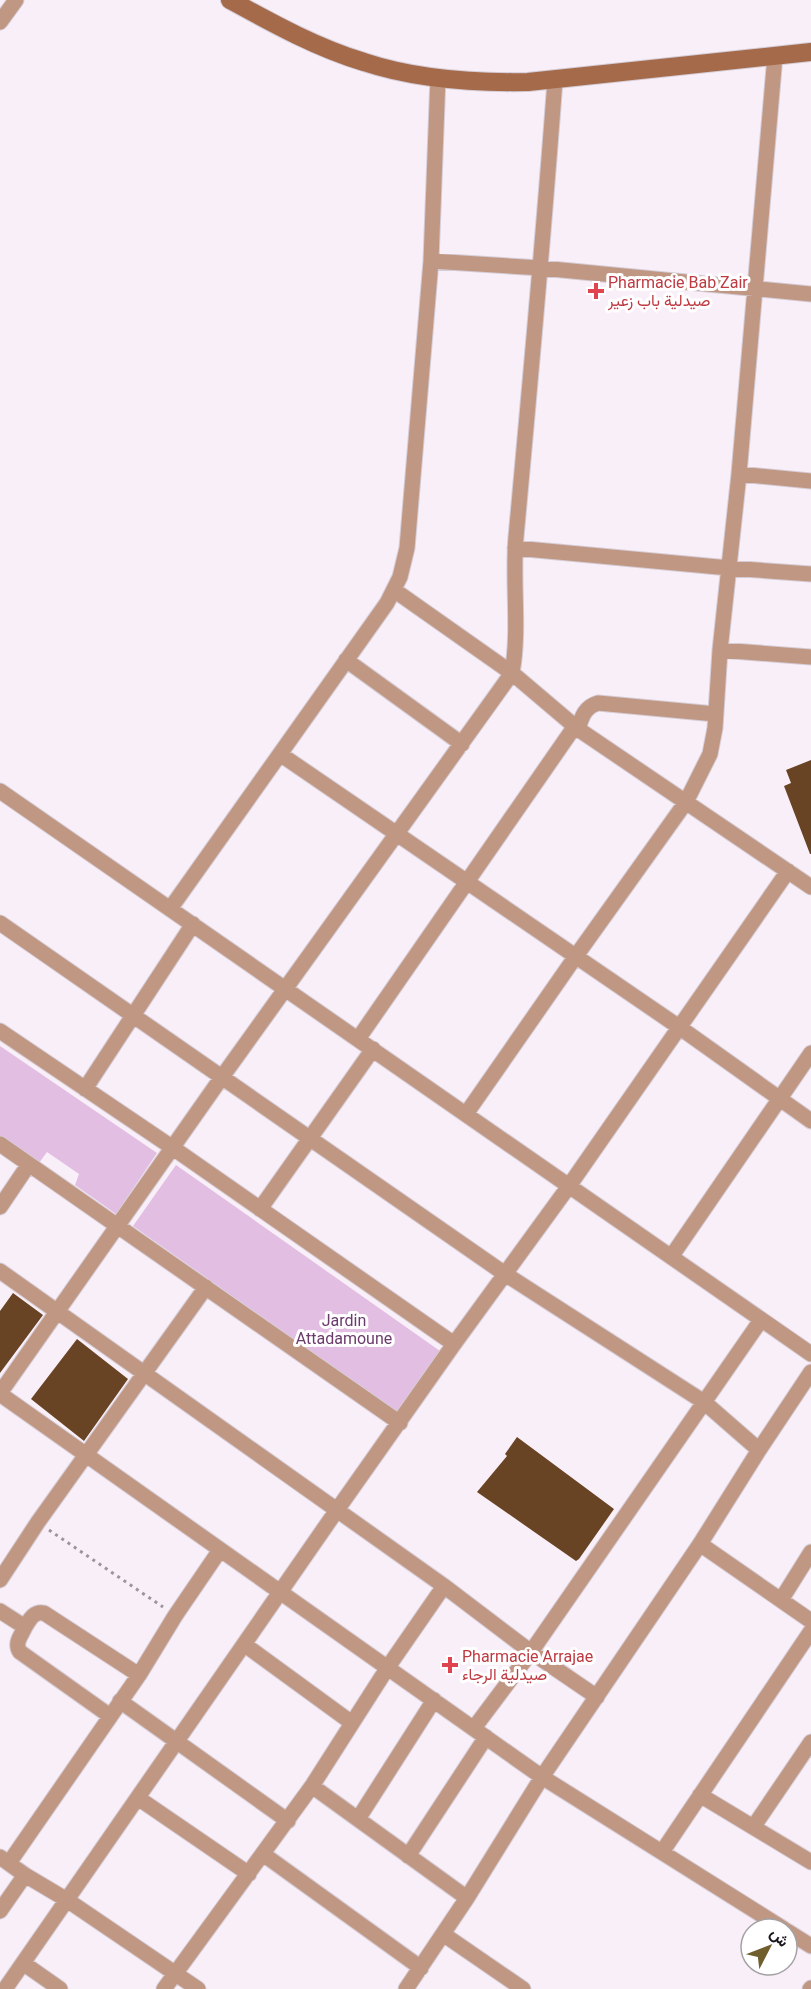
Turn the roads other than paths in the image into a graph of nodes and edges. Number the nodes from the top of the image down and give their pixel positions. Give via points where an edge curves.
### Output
1 (16, 0) edge
2 (230, 0) edge
3 (0, 22) edge
4 (811, 52) edge
5 (775, 56) junction
6 (438, 77) junction
7 (555, 80) junction
8 (431, 261) junction
9 (541, 268) junction
10 (754, 288) junction
11 (811, 294) edge
12 (739, 474) junction
13 (811, 481) edge
14 (515, 548) junction
15 (729, 568) junction
16 (811, 574) edge
17 (394, 590) junction
18 (720, 650) junction
19 (811, 657) edge
20 (346, 660) junction
21 (512, 673) junction
22 (715, 714) junction
23 (576, 727) junction
24 (462, 744) junction
25 (280, 754) junction
26 (0, 791) edge
27 (686, 802) junction
28 (396, 833) junction
29 (788, 871) junction
30 (467, 882) junction
31 (811, 887) edge
32 (170, 909) junction
33 (0, 922) edge
34 (193, 924) junction
35 (576, 956) junction
36 (285, 989) junction
37 (134, 1016) junction
38 (679, 1027) junction
39 (0, 1031) edge
40 (358, 1040) junction
41 (373, 1050) junction
42 (811, 1053) edge
43 (222, 1077) junction
44 (85, 1089) junction
45 (778, 1099) junction
46 (466, 1114) junction
47 (811, 1121) edge
48 (310, 1138) junction
49 (0, 1144) edge
50 (172, 1148) junction
51 (29, 1164) junction
52 (569, 1186) junction
53 (0, 1207) edge
54 (260, 1209) junction
55 (118, 1226) junction
56 (671, 1257) junction
57 (0, 1271) edge
58 (505, 1274) junction
59 (206, 1287) junction
60 (57, 1310) junction
61 (761, 1320) junction
62 (454, 1344) junction
63 (811, 1354) edge
64 (144, 1372) junction
65 (811, 1374) edge
66 (0, 1394) edge
67 (704, 1402) junction
68 (400, 1422) junction
69 (759, 1450) junction
70 (85, 1455) junction
71 (337, 1510) junction
72 (700, 1544) junction
73 (220, 1550) junction
74 (811, 1552) edge
75 (0, 1580) edge
76 (444, 1586) junction
77 (282, 1592) junction
78 (781, 1600) junction
79 (0, 1611) edge
80 (811, 1621) edge
81 (25, 1627) junction
82 (811, 1631) edge
83 (244, 1645) junction
84 (531, 1652) junction
85 (388, 1667) junction
86 (139, 1675) junction
87 (597, 1697) junction
88 (434, 1700) junction
89 (120, 1701) junction
90 (110, 1716) junction
91 (352, 1723) junction
92 (480, 1733) junction
93 (177, 1742) junction
94 (811, 1742) edge
95 (542, 1777) junction
96 (312, 1786) junction
97 (700, 1795) junction
98 (138, 1798) junction
99 (357, 1819) junction
100 (288, 1821) junction
101 (754, 1826) junction
102 (662, 1852) junction
103 (263, 1854) junction
104 (408, 1856) junction
105 (4, 1860) edge
106 (811, 1862) edge
107 (249, 1874) junction
108 (26, 1875) junction
109 (467, 1898) junction
110 (67, 1900) junction
111 (0, 1911) edge
112 (764, 1917) edge
113 (443, 1934) junction
114 (23, 1963) junction
115 (421, 1968) junction
116 (176, 1973) junction
117 (5, 1989) edge
118 (60, 1989) edge
119 (164, 1989) edge
120 (198, 1989) edge
121 (406, 1989) edge
122 (523, 1989) edge

1 - 3 street
2 - 6 main road via 362,62
4 - 5 main road
5 - 7 main road
5 - 10 street
6 - 7 main road via 508,82
6 - 8 street
7 - 9 street
8 - 9 street
8 - 17 street via 407,548
9 - 10 street
9 - 14 street
10 - 11 street
10 - 12 street
12 - 13 street
12 - 15 street
14 - 15 street
14 - 21 street
15 - 16 street
15 - 18 street
17 - 20 street
17 - 21 street
18 - 19 street
18 - 22 street
20 - 24 street
20 - 25 street
21 - 23 street
21 - 24 street
22 - 23 street via 598,704 585,711
22 - 27 street via 710,754
23 - 27 street
23 - 30 street
24 - 28 street
25 - 28 street
25 - 32 street
26 - 32 street
27 - 29 street
27 - 35 street
28 - 30 street
28 - 36 street
29 - 31 street
29 - 38 street
30 - 35 street
30 - 40 street
32 - 34 street
33 - 37 street
34 - 36 street
34 - 37 street
35 - 38 street
35 - 46 street
36 - 40 street
36 - 43 street
37 - 43 street
37 - 44 street
38 - 45 street
38 - 52 street
39 - 44 street
40 - 41 street
41 - 46 street
41 - 48 street
42 - 45 street
43 - 48 street
43 - 50 street
44 - 50 street
45 - 47 street
45 - 56 street
46 - 52 street
48 - 54 street
48 - 58 street
49 - 51 street
50 - 54 street
50 - 55 street
51 - 53 street
51 - 55 street
52 - 56 street
52 - 58 street
54 - 62 street
55 - 59 street
55 - 60 street
56 - 61 street
57 - 60 street
58 - 62 street
58 - 67 street
59 - 64 street
59 - 68 street
60 - 64 street
60 - 66 street
61 - 63 street
61 - 67 street
62 - 68 street
64 - 70 street
64 - 71 street
65 - 69 street
66 - 70 street
67 - 69 street
67 - 84 street
68 - 71 street
69 - 72 street
70 - 73 street
70 - 75 street
71 - 76 street
71 - 77 street
72 - 78 street
72 - 87 street
73 - 77 street
73 - 86 street
74 - 78 street
76 - 84 street
76 - 85 street
77 - 83 street
77 - 85 street
78 - 80 street
79 - 81 street
81 - 86 street via 32,1616 44,1612
81 - 90 street via 17,1649
82 - 97 street
83 - 91 street
83 - 93 street
84 - 87 street
84 - 92 street
85 - 88 street
85 - 91 street
86 - 89 street
87 - 95 street
88 - 92 street
88 - 99 street
89 - 90 street
89 - 93 street
90 - 105 street
91 - 96 street
92 - 95 street
92 - 104 street
93 - 98 street
93 - 100 street
94 - 101 street
95 - 102 street
95 - 109 street
96 - 99 street
96 - 100 street
97 - 101 street
97 - 102 street
98 - 107 street
98 - 110 street
99 - 104 street
100 - 103 street
101 - 106 street
102 - 112 street
103 - 107 street
103 - 115 street
104 - 109 street
105 - 108 street
107 - 116 street
108 - 110 street
108 - 111 street
109 - 113 street
110 - 114 street
110 - 116 street
113 - 115 street
113 - 122 street
114 - 117 street
114 - 118 street
115 - 121 street
116 - 119 street
116 - 120 street

